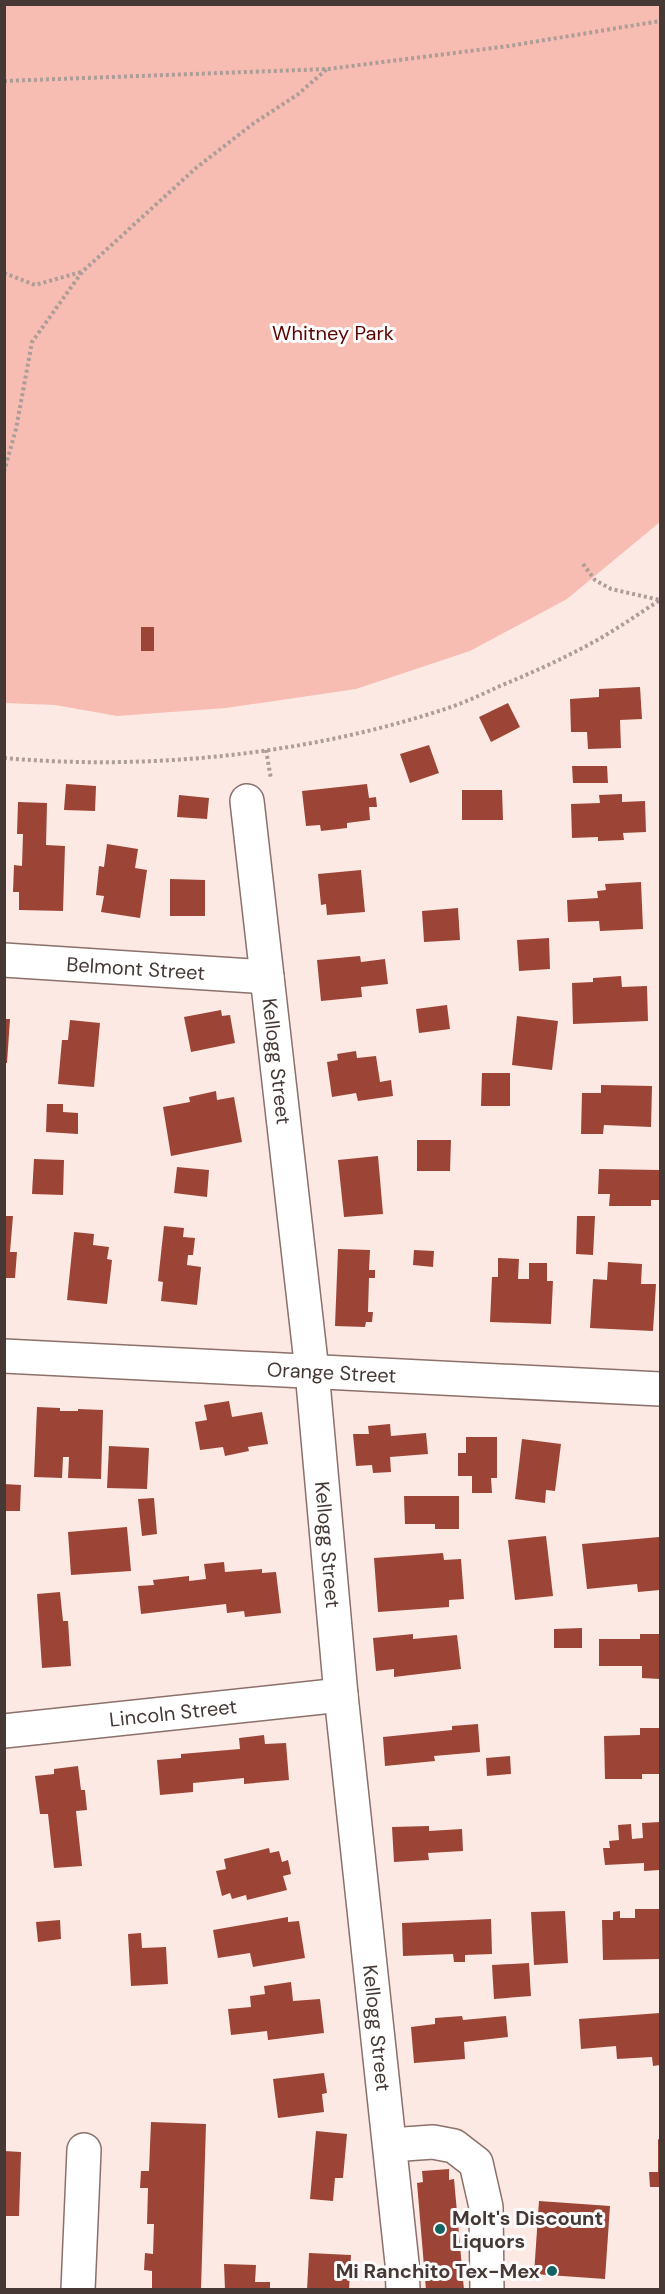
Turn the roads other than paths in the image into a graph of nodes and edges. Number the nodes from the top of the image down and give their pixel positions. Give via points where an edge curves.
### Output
1 (261, 795) road end
2 (4, 960) edge
3 (267, 977) junction
4 (4, 1356) edge
5 (312, 1371) junction
6 (660, 1389) edge
7 (341, 1695) junction
8 (4, 1731) edge
9 (390, 2145) junction
10 (84, 2150) dead end
11 (78, 2289) edge
12 (403, 2289) edge
13 (487, 2289) edge

1 - 3 street, Kellogg Street
2 - 3 street, Belmont Street
3 - 5 street, Kellogg Street
4 - 5 street, Orange Street
5 - 6 street, Orange Street
5 - 7 street, Kellogg Street
7 - 8 street, Lincoln Street
7 - 9 street, Kellogg Street
9 - 12 street, Kellogg Street
9 - 13 street via 433,2142 454,2146 476,2163 486,2206
10 - 11 street

